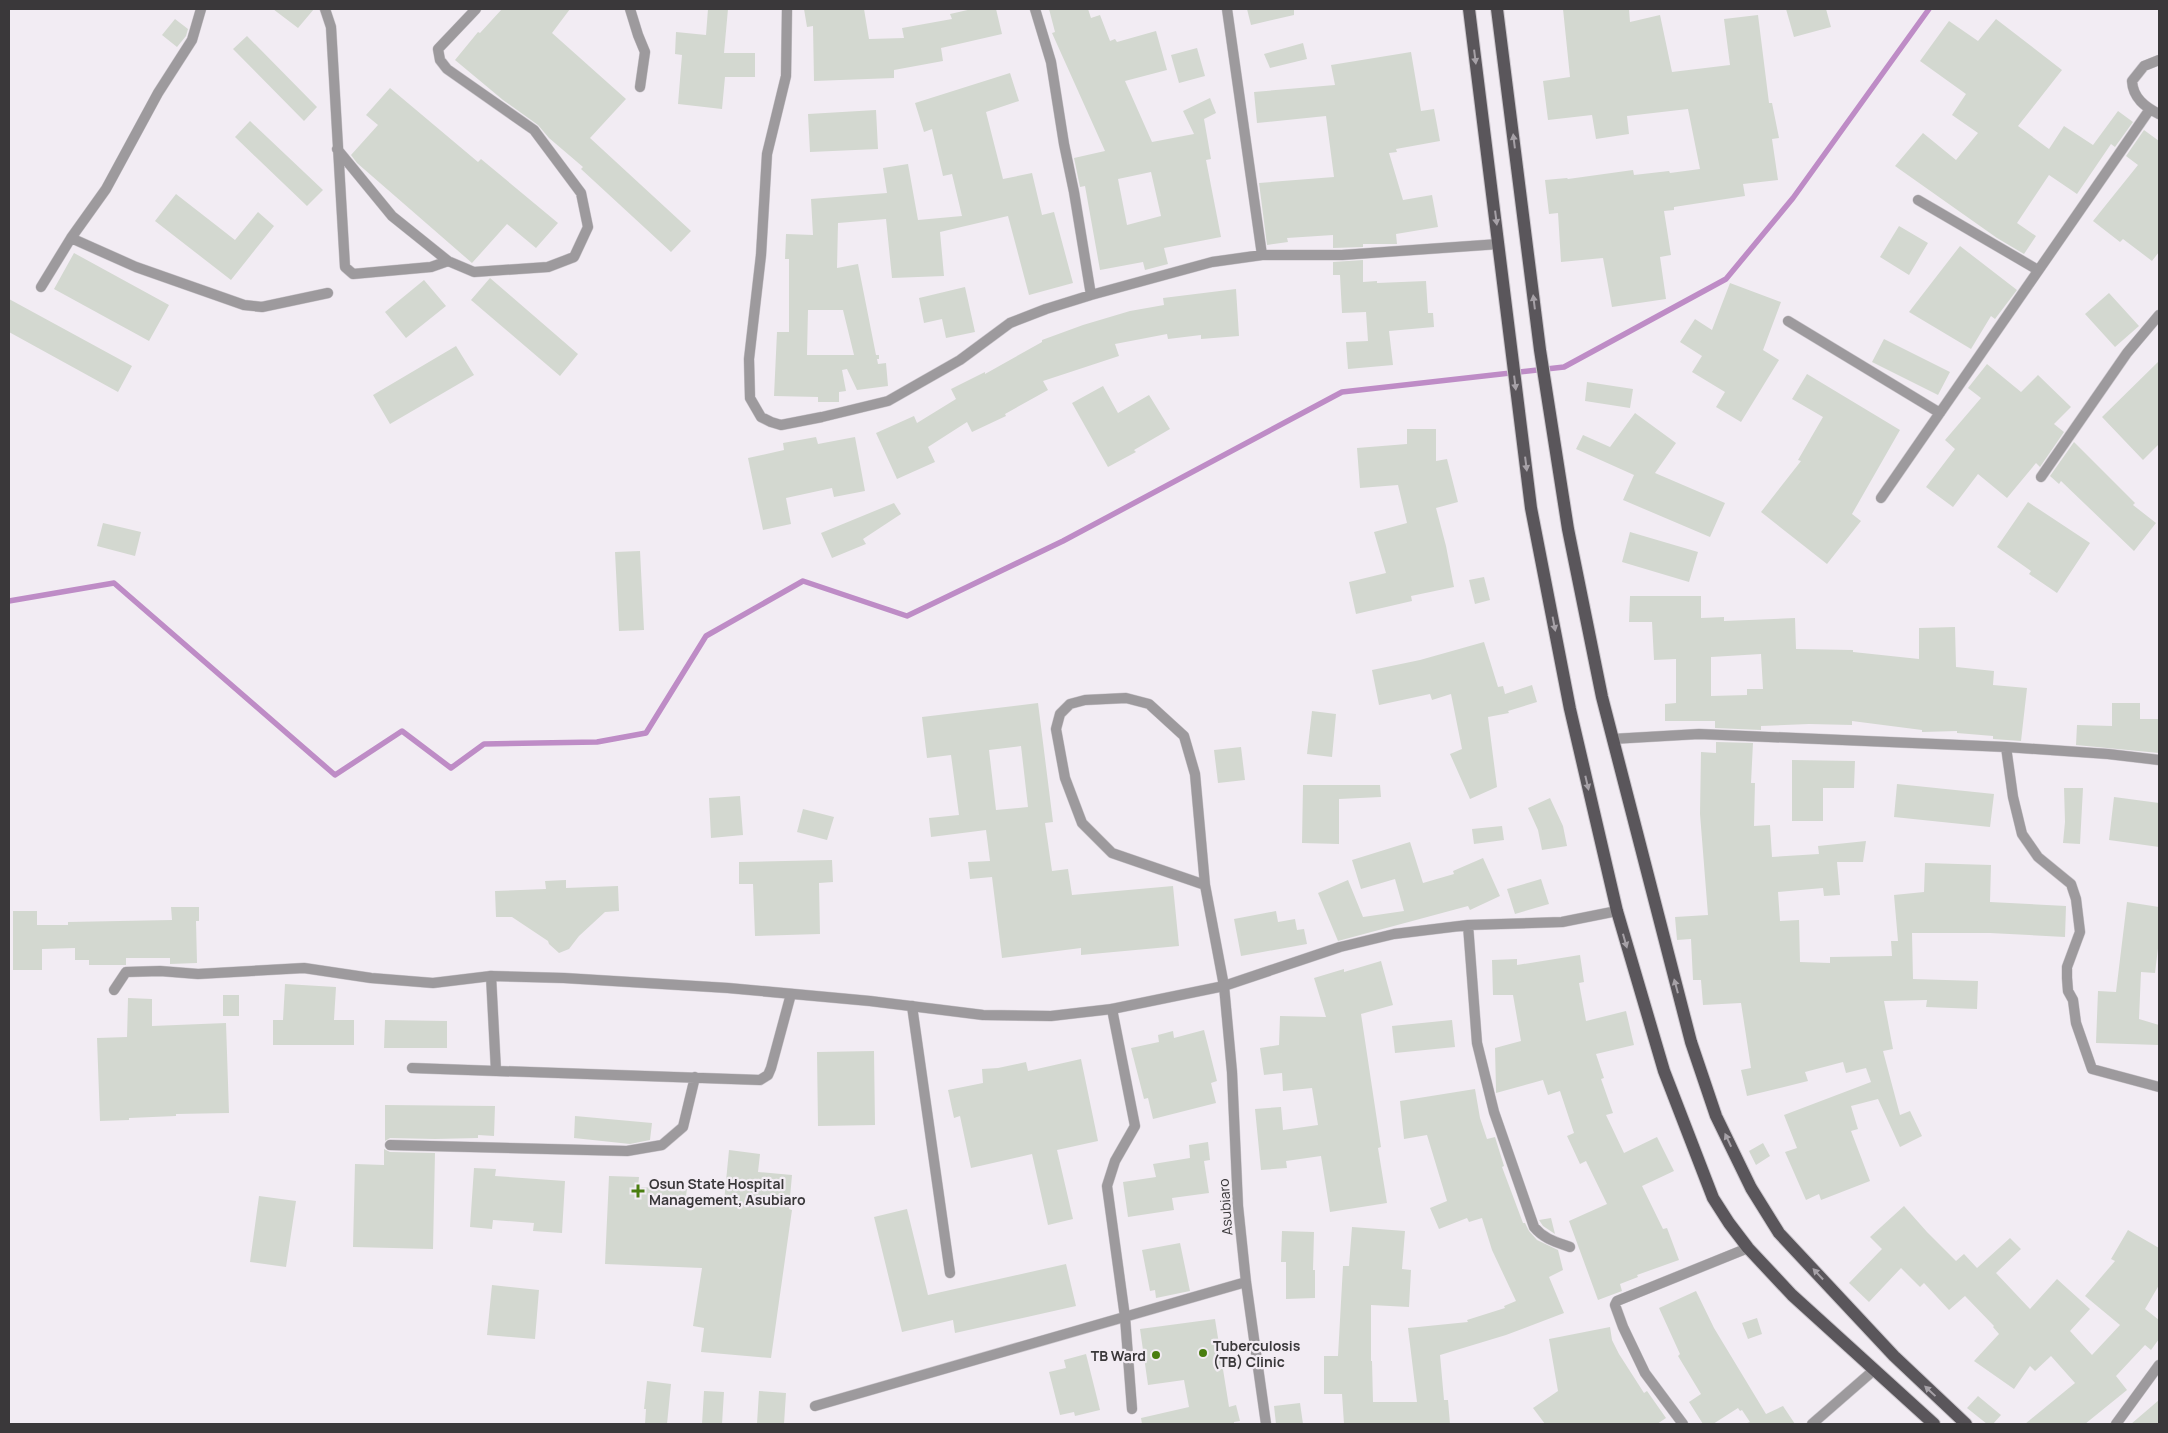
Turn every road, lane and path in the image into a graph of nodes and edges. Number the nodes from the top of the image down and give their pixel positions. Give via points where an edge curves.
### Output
1 (201, 9) edge
2 (325, 9) edge
3 (476, 9) edge
4 (630, 9) edge
5 (788, 9) edge
6 (1035, 9) edge
7 (1227, 9) edge
8 (1469, 9) edge
9 (1498, 9) edge
10 (2159, 60) edge
11 (640, 88) dead end
12 (2155, 112) edge
13 (337, 149) junction
14 (1918, 200) dead end
15 (71, 238) junction
16 (1499, 244) junction
17 (1262, 255) junction
18 (448, 262) junction
19 (2038, 270) junction
20 (41, 287) dead end
21 (328, 293) dead end
22 (1091, 295) junction
23 (2159, 315) edge
24 (1788, 320) dead end
25 (1940, 413) junction
26 (2041, 477) dead end
27 (1881, 498) dead end
28 (1612, 739) junction
29 (2006, 746) junction
30 (2159, 760) edge
31 (1204, 885) junction
32 (1616, 911) junction
33 (1468, 925) junction
34 (491, 976) junction
35 (1224, 986) junction
36 (114, 990) dead end
37 (791, 994) junction
38 (912, 1006) junction
39 (1112, 1008) junction
40 (412, 1068) dead end
41 (496, 1071) junction
42 (695, 1077) junction
43 (2159, 1087) edge
44 (390, 1145) dead end
45 (1570, 1247) dead end
46 (1748, 1248) junction
47 (950, 1273) dead end
48 (1246, 1282) junction
49 (1125, 1317) junction
50 (2159, 1364) edge
51 (1874, 1370) junction
52 (815, 1406) dead end
53 (1132, 1409) dead end
54 (1266, 1424) edge
55 (1683, 1424) edge
56 (1812, 1424) edge
57 (1934, 1424) edge
58 (1966, 1424) edge
59 (2116, 1424) edge

1 - 15 street via 192,40 158,93 106,189
2 - 13 street via 331,27
3 - 18 street via 438,49 440,60 447,69 534,130 581,193 588,227 574,257 548,266 474,272
4 - 11 street via 645,52
5 - 22 street via 786,76 767,154 761,255 749,359 750,398 762,417 781,424 888,401 960,360 1010,323
6 - 22 street via 1051,62
7 - 17 street
8 -> 16 main road
28 -> 9 main road via 1568,529 1548,410
10 - 12 street via 2144,66 2132,81 2133,91
12 - 19 street
13 - 18 street via 392,216
13 - 18 street via 345,267 348,271 353,274
14 - 19 street
15 - 20 street
15 - 21 street via 136,266 244,305 262,307
16 - 17 street via 1342,255
16 -> 32 main road via 1531,508 1570,709
17 - 22 street via 1212,262
19 - 25 street
23 - 26 street via 2127,353
24 - 25 street
25 - 27 street
28 - 29 street via 1699,734
58 -> 28 main road via 1894,1356 1779,1233 1751,1188 1716,1116 1691,1042
29 - 30 street
29 - 43 street via 2022,834 2038,857 2071,884 2076,899 2080,932 2067,967 2068,991 2092,1069
31 - 31 street, Asubiaro via 1112,853 1082,823 1065,778 1056,729 1060,714 1070,704 1126,698 1149,704 1184,736 1195,774
31 - 35 street, Asubiaro
32 - 33 street via 1562,922
32 -> 46 main road via 1664,1071 1691,1145 1713,1198
33 - 35 street via 1394,934 1340,947
33 - 45 street via 1477,1043 1494,1112 1534,1227 1548,1239
34 - 36 street via 433,983 304,968 198,974 143,970 126,972
34 - 37 street
34 - 41 street
35 - 39 street
35 - 48 street, Asubiaro
37 - 38 street
37 - 42 street via 768,1075 760,1080
38 - 39 street via 983,1014 1051,1016
38 - 47 street
39 - 49 street via 1135,1126 1115,1161 1107,1186
40 - 41 street
41 - 42 street
42 - 44 street via 683,1127 662,1145 627,1151
46 - 51 main road via 1792,1295
46 - 55 street via 1617,1301 1615,1305 1645,1373
48 - 49 street
48 - 54 street, Asubiaro
49 - 52 street
49 - 53 street
50 - 59 street
51 - 56 street
51 - 57 main road

